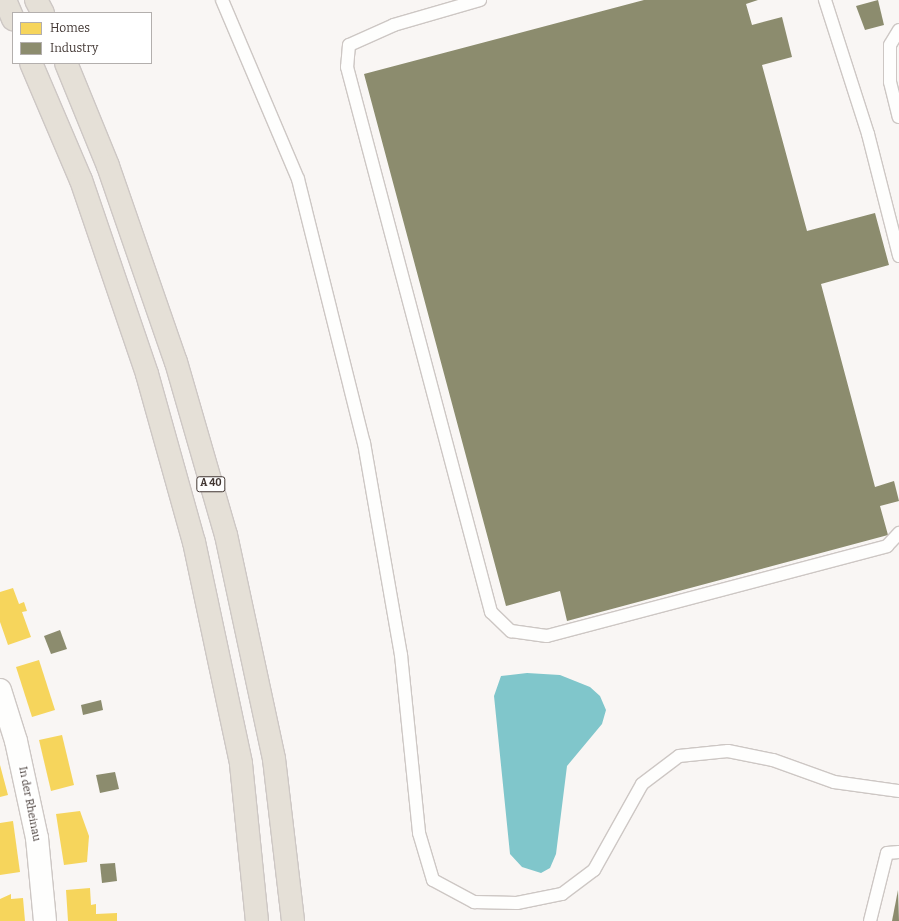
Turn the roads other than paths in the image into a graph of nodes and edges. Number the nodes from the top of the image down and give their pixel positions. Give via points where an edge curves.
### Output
1 (5, 0) edge
2 (36, 0) edge
3 (222, 0) edge
4 (480, 0) edge
5 (825, 0) edge
6 (42, 12) edge
7 (12, 17) edge
8 (899, 30) edge
9 (31, 64) edge
10 (66, 64) edge
11 (894, 81) edge
12 (899, 117) edge
13 (899, 256) edge
14 (899, 533) edge
15 (0, 690) edge
16 (899, 791) edge
17 (899, 852) edge
18 (45, 921) edge
19 (257, 921) edge
20 (293, 921) edge
21 (870, 921) edge

1 - 7 highway
2 - 6 highway
3 - 16 lane via 298,179 364,443 401,654 419,833 433,880 474,902 517,903 562,894 594,870 642,784 679,756 728,751 774,760 834,782
4 - 14 lane via 394,25 349,45 347,67 491,612 511,631 546,636 887,546
5 - 13 lane via 868,134
8 - 11 lane via 890,45
9 - 19 highway, A 40 via 81,180 145,366 194,542 241,764
10 - 20 highway, A 40 via 108,166 176,362 226,535 274,759
11 - 12 lane
15 - 18 street, In der Rheinau via 16,741 36,838
17 - 21 lane via 887,853

